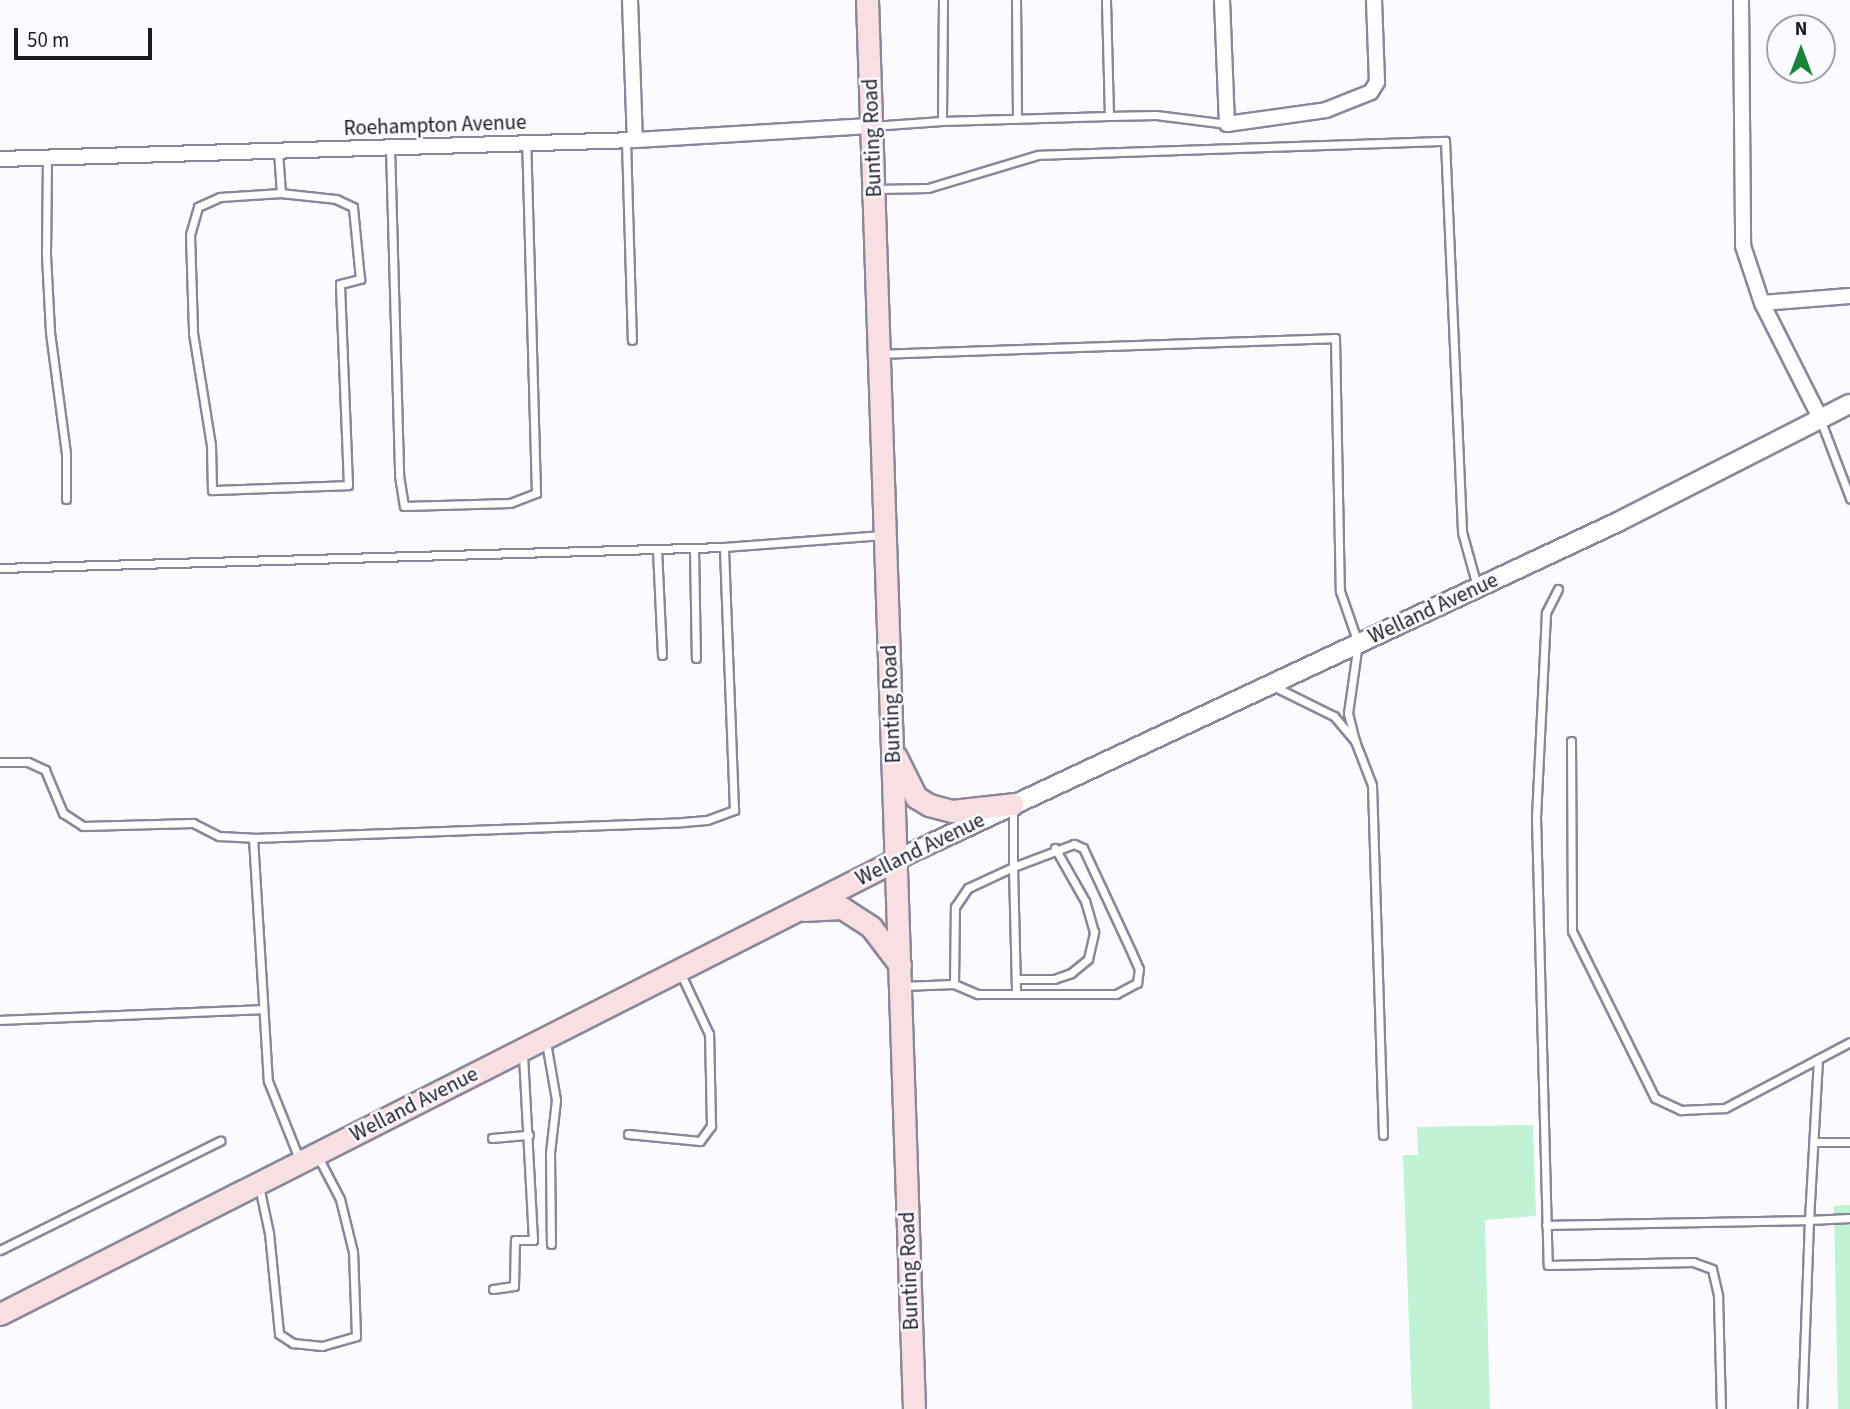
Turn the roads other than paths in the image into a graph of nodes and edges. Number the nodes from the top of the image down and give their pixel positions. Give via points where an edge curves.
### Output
1 (630, 0) edge
2 (867, 0) edge
3 (943, 0) edge
4 (1016, 0) edge
5 (1106, 0) edge
6 (1222, 0) edge
7 (1374, 0) edge
8 (1741, 0) edge
9 (1110, 116) junction
10 (1017, 119) junction
11 (942, 121) junction
12 (1227, 124) junction
13 (871, 126) junction
14 (631, 140) junction
15 (526, 143) junction
16 (390, 147) junction
17 (278, 150) junction
18 (47, 157) junction
19 (0, 159) edge
20 (874, 189) junction
21 (281, 193) junction
22 (1850, 296) edge
23 (1762, 303) junction
24 (632, 340) dead end
25 (879, 354) junction
26 (1850, 404) edge
27 (1820, 418) junction
28 (1850, 498) edge
29 (66, 499) dead end
30 (885, 535) junction
31 (724, 547) junction
32 (694, 548) junction
33 (657, 549) junction
34 (0, 568) edge
35 (1478, 587) junction
36 (1558, 589) dead end
37 (1358, 642) junction
38 (662, 655) dead end
39 (696, 659) dead end
40 (1269, 684) junction
41 (1355, 741) junction
42 (1571, 741) dead end
43 (892, 749) junction
44 (0, 762) edge
45 (1013, 804) junction
46 (253, 838) junction
47 (1055, 848) junction
48 (896, 860) junction
49 (1013, 867) junction
50 (795, 910) junction
51 (679, 969) junction
52 (900, 976) junction
53 (1016, 979) junction
54 (954, 984) junction
55 (1016, 995) junction
56 (262, 1009) junction
57 (0, 1020) edge
58 (545, 1038) junction
59 (1850, 1042) edge
60 (522, 1049) junction
61 (1818, 1059) junction
62 (628, 1134) dead end
63 (529, 1135) junction
64 (1383, 1135) dead end
65 (492, 1138) dead end
66 (220, 1141) dead end
67 (1816, 1142) junction
68 (1850, 1142) edge
69 (308, 1158) junction
70 (258, 1182) junction
71 (1850, 1218) edge
72 (1809, 1220) junction
73 (1546, 1226) junction
74 (551, 1244) dead end
75 (0, 1250) edge
76 (493, 1289) dead end
77 (0, 1314) edge
78 (914, 1409) edge
79 (1721, 1409) edge
80 (1802, 1409) edge

1 - 14 street
2 - 13 main road, Bunting Road
3 - 11 lane
4 - 10 lane
5 - 9 lane
6 - 12 street
7 - 12 street via 1377,82 1371,92 1326,110
8 - 23 street via 1743,246
9 - 10 lane
9 - 12 lane via 1156,115
10 - 11 lane
11 - 13 lane
13 - 14 street, Roehampton Avenue
13 - 20 main road, Bunting Road
14 - 15 street, Roehampton Avenue
14 - 24 lane
15 - 16 street, Roehampton Avenue
15 - 16 lane via 536,493 510,503 404,506 399,475
16 - 17 street, Roehampton Avenue
17 - 18 street, Roehampton Avenue
17 - 21 lane
18 - 19 street, Roehampton Avenue
18 - 29 lane via 50,332 66,454
20 - 25 main road, Bunting Road
20 - 35 lane via 928,188 1038,155 1445,141 1462,532
21 - 21 lane via 220,197 198,207 190,235 193,333 211,446 212,490 348,485 340,284 360,279 353,207 335,199
22 - 23 street
23 - 27 street
25 - 30 main road, Bunting Road
25 - 37 lane via 1335,338 1340,591
26 - 27 street, Welland Avenue
27 - 28 lane
27 - 35 street, Welland Avenue via 1618,522
30 - 31 lane
30 - 43 main road, Bunting Road
31 - 32 lane
31 - 46 lane via 733,810 707,821
32 - 33 lane
32 - 39 lane
33 - 34 lane
33 - 38 lane
35 - 37 street, Welland Avenue
36 - 73 lane via 1546,613 1536,817
37 - 40 street, Welland Avenue
37 - 41 lane via 1348,713
40 - 41 lane via 1334,716
40 - 45 street, Welland Avenue
41 - 64 lane via 1372,785
42 - 61 lane via 1572,931 1655,1098 1681,1110 1725,1108
43 - 45 main road via 916,797 929,805 952,811
43 - 48 main road, Bunting Road
44 - 46 lane via 28,762 45,770 63,813 83,826 193,823 219,835
45 - 48 street, Welland Avenue
45 - 49 lane
46 - 56 lane
47 - 49 lane
47 - 53 lane via 1085,901 1094,932 1087,959 1071,973 1054,979
47 - 55 lane via 1074,844 1083,848 1139,969 1137,983 1116,994
48 - 50 main road, Welland Avenue
48 - 52 main road, Bunting Road
49 - 53 lane
49 - 54 lane via 968,888 955,907
50 - 51 main road, Welland Avenue
50 - 52 main road via 842,908 871,927
51 - 58 main road, Welland Avenue
51 - 62 lane via 709,1034 711,1126 700,1141
52 - 54 lane
52 - 78 main road, Bunting Road
53 - 55 lane
54 - 55 lane via 978,995
56 - 57 lane
56 - 69 lane via 268,1081
58 - 60 main road, Welland Avenue
58 - 74 lane via 556,1100 550,1153
59 - 61 lane
60 - 63 lane
60 - 69 main road, Welland Avenue
61 - 67 lane
63 - 65 lane
63 - 76 lane via 533,1240 515,1240 514,1286
66 - 75 lane
67 - 68 lane
67 - 72 lane
69 - 70 main road, Welland Avenue
69 - 70 lane via 340,1199 353,1252 355,1336 322,1346 292,1343 279,1334 270,1233
70 - 77 main road, Welland Avenue
71 - 72 lane
72 - 73 lane
72 - 80 lane
73 - 79 lane via 1548,1265 1693,1262 1712,1269 1718,1296

